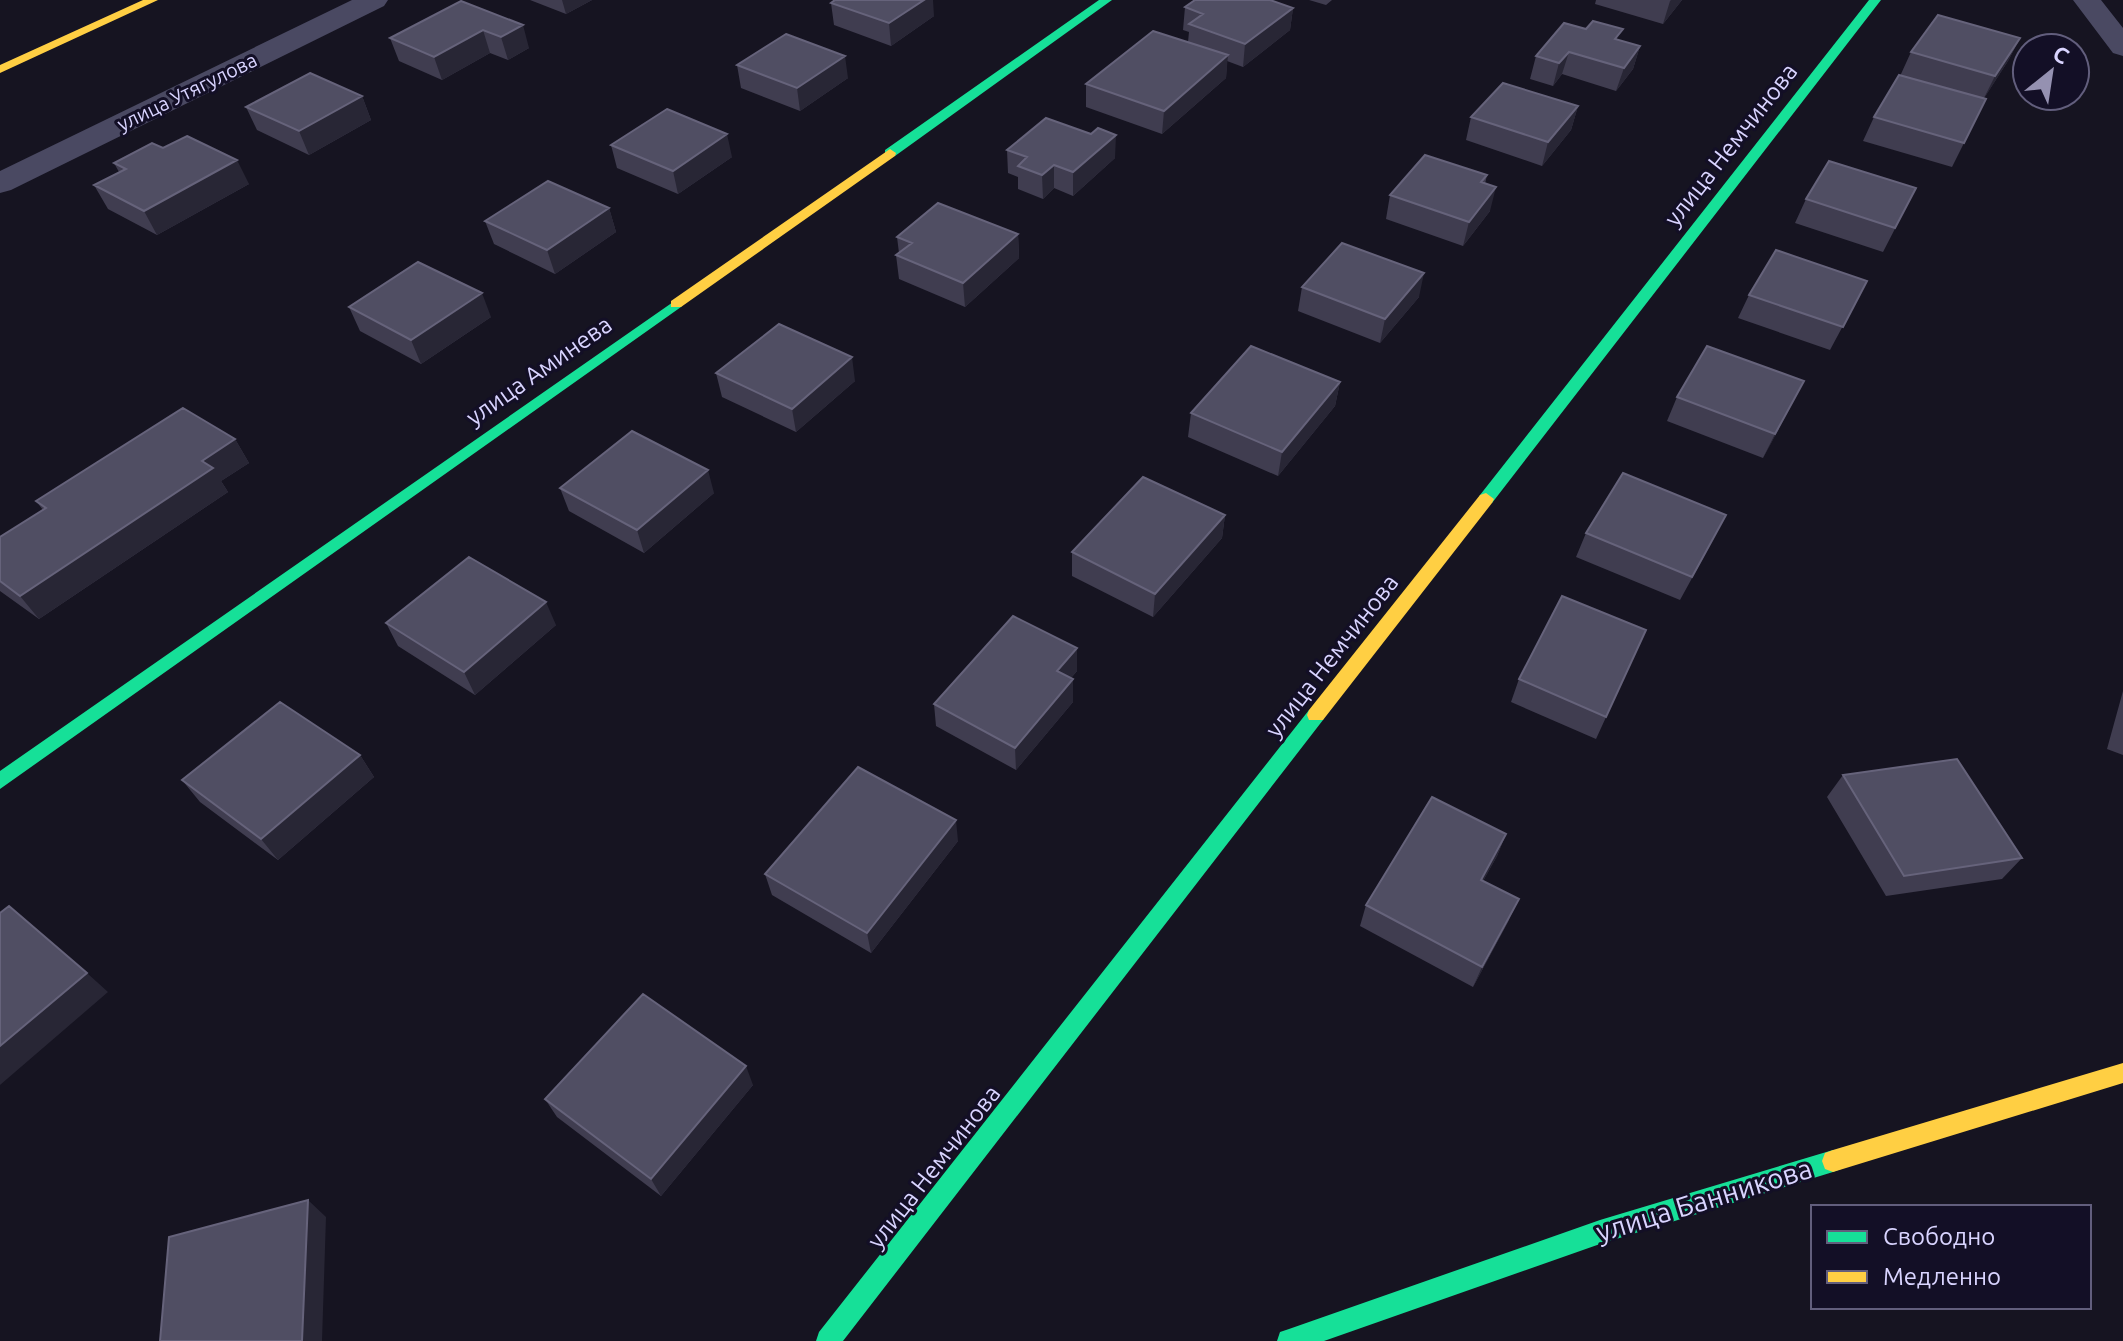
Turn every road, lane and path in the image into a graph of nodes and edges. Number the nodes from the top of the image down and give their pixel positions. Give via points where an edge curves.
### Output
1 (152, 0) edge
2 (374, 0) edge
3 (1106, 0) edge
4 (1875, 0) edge
5 (2087, 0) edge
6 (2123, 47) edge
7 (0, 69) edge
8 (0, 183) edge
9 (0, 781) edge
10 (2123, 1073) edge
11 (828, 1341) edge
12 (1289, 1341) edge

1 - 7 street
2 - 8 street, улица Утягулова
3 - 9 street, улица Аминева
4 - 11 street, улица Немчинова
5 - 6 street
10 - 12 street, улица Банникова via 1600,1232

